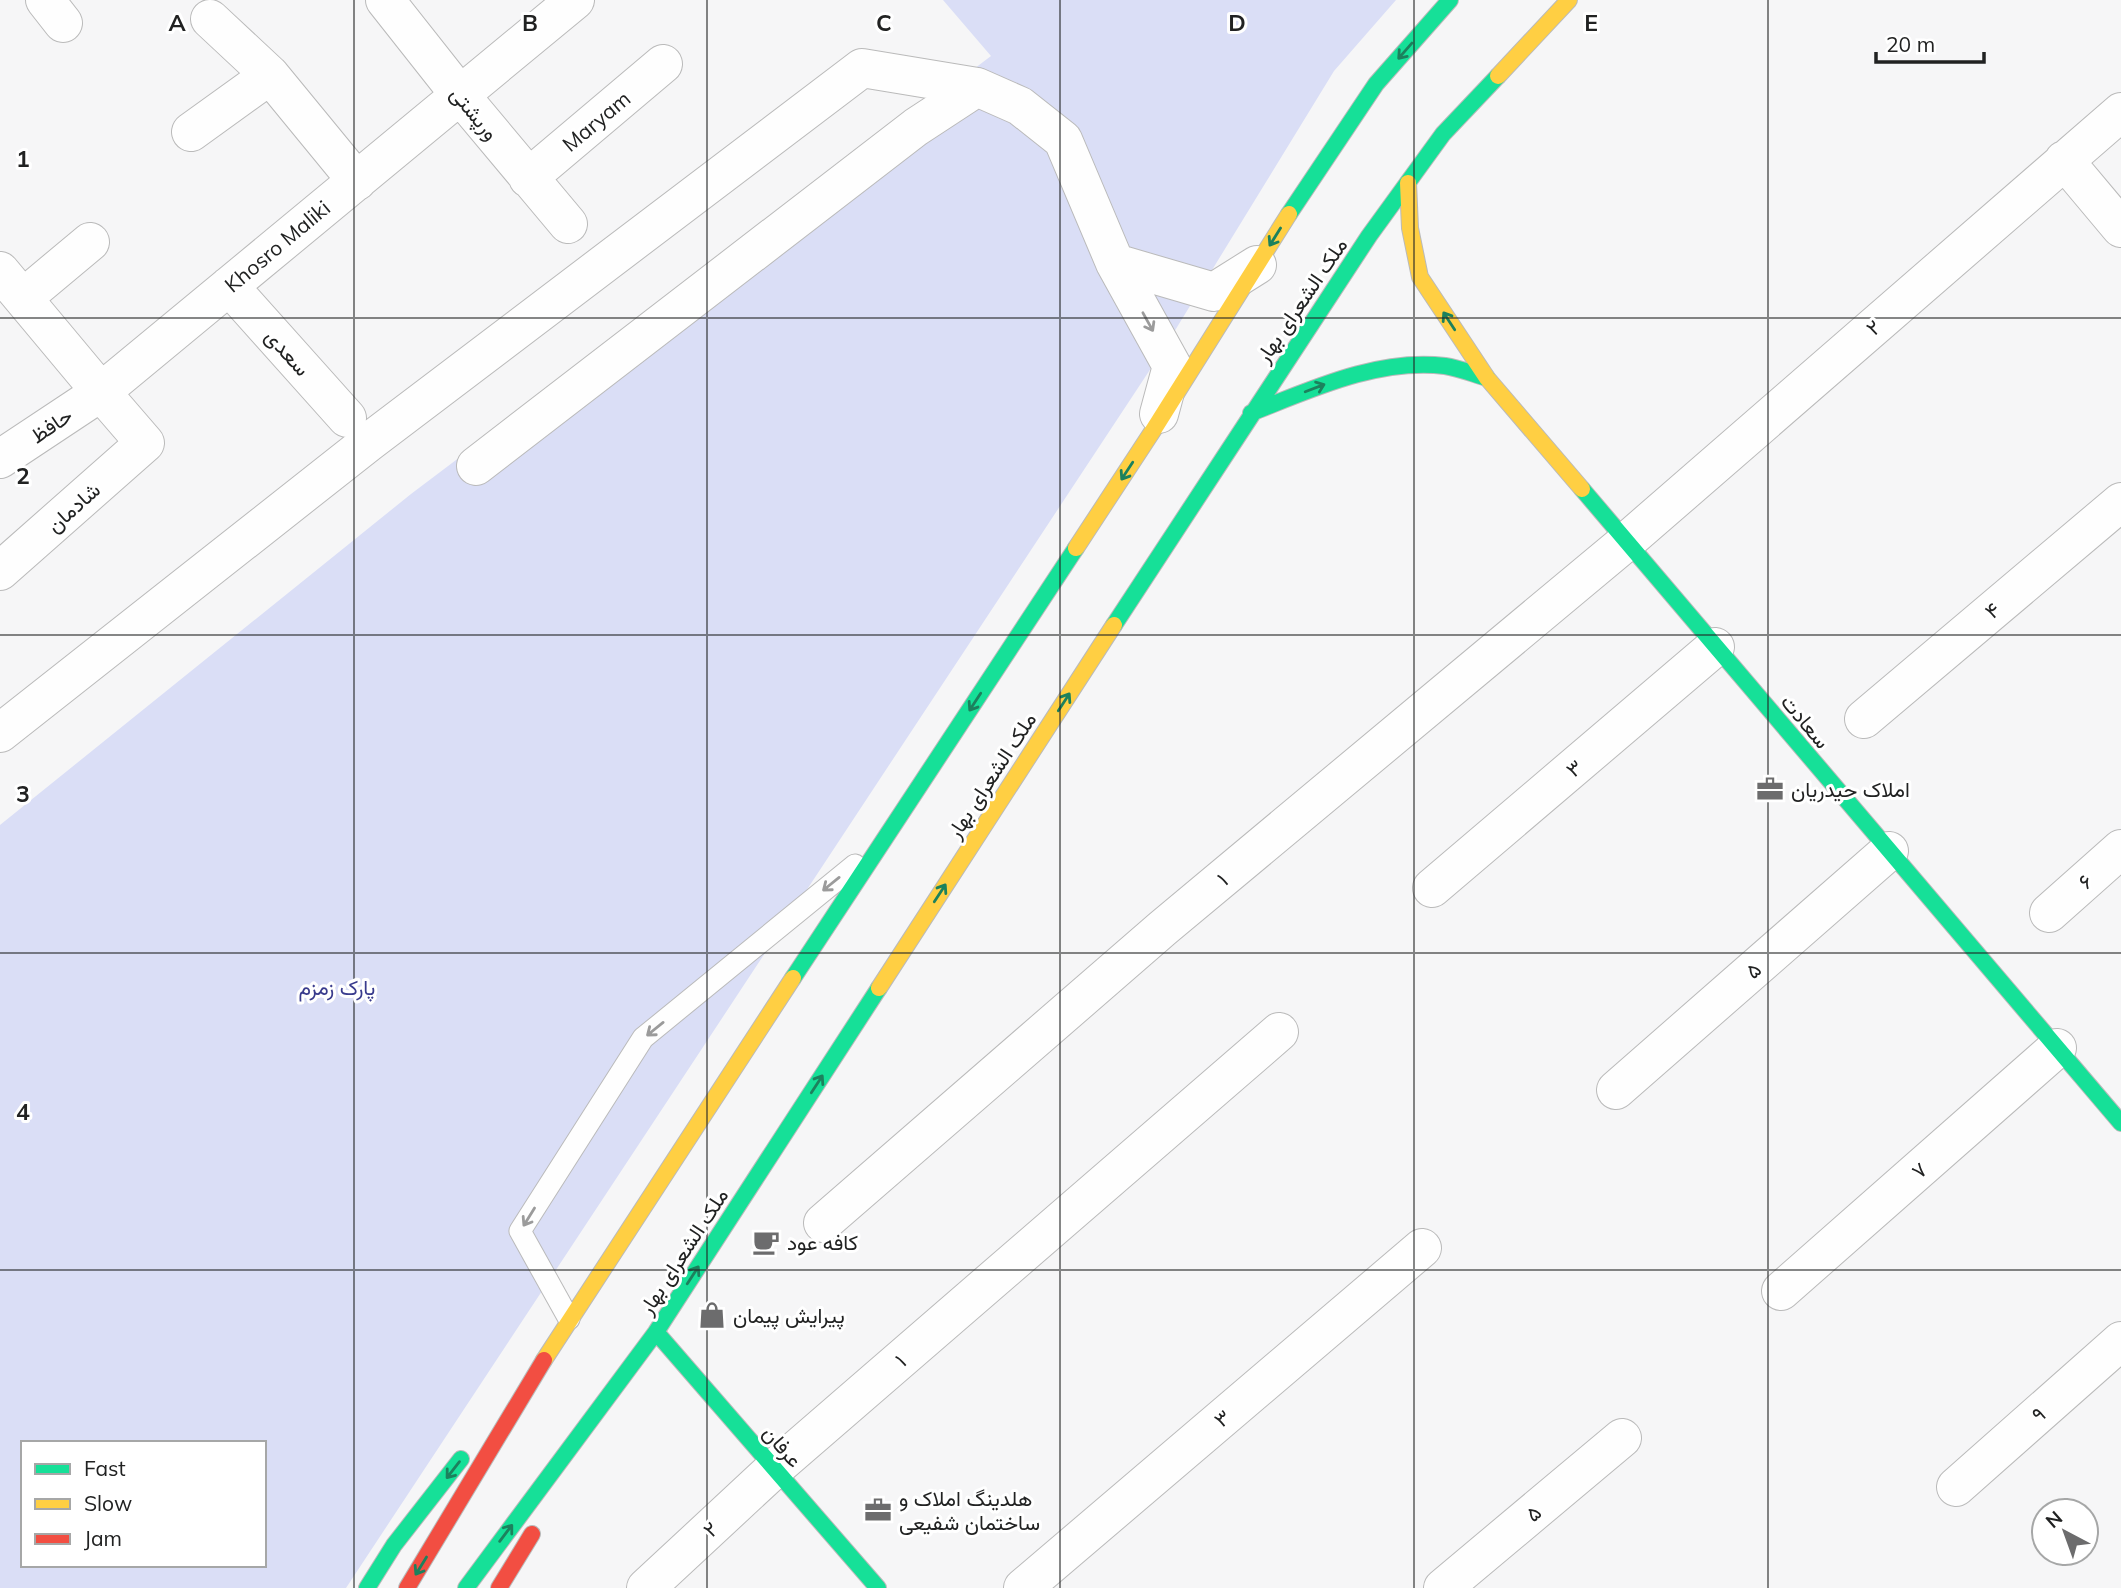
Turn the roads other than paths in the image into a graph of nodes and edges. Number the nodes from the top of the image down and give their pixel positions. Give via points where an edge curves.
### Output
1 (385, 0) edge
2 (575, 0) edge
3 (1450, 0) edge
4 (1569, 0) edge
5 (210, 19) dead end
6 (663, 64) dead end
7 (270, 75) junction
8 (977, 87) junction
9 (460, 95) junction
10 (2121, 112) edge
11 (191, 132) dead end
12 (2064, 160) junction
13 (528, 178) junction
14 (357, 181) junction
15 (1408, 183) junction
16 (568, 224) dead end
17 (2121, 228) edge
18 (90, 242) dead end
19 (1115, 263) junction
20 (1257, 265) junction
21 (11, 285) edge
22 (229, 286) junction
23 (1487, 378) junction
24 (101, 392) junction
25 (1251, 413) junction
26 (347, 418) dead end
27 (1154, 429) junction
28 (0, 459) edge
29 (476, 466) dead end
30 (2121, 502) edge
31 (1626, 542) junction
32 (0, 571) edge
33 (1716, 647) junction
34 (1864, 719) dead end
35 (0, 733) edge
36 (883, 841) junction
37 (2121, 849) edge
38 (1889, 851) junction
39 (1432, 888) dead end
40 (2049, 913) dead end
41 (1279, 1031) dead end
42 (2057, 1048) junction
43 (1616, 1090) dead end
44 (2121, 1123) edge
45 (823, 1223) dead end
46 (1422, 1248) dead end
47 (1781, 1291) dead end
48 (569, 1319) junction
49 (656, 1332) junction
50 (2121, 1341) edge
51 (485, 1428) dead end
52 (1622, 1438) dead end
53 (468, 1449) dead end
54 (774, 1469) junction
55 (564, 1483) dead end
56 (1956, 1488) dead end
57 (542, 1518) dead end
58 (367, 1588) edge
59 (407, 1588) edge
60 (466, 1588) edge
61 (499, 1588) edge
62 (646, 1588) edge
63 (878, 1588) edge
64 (1023, 1588) edge
65 (1443, 1588) edge

1 - 9 street, ورپشتی
2 - 9 street, Khosro Maliki
3 -> 20 main road via 1376,84
4 - 15 main road, ملک الشعرای بهار via 1443,134
5 - 7 street
6 - 13 street, Maryam
7 - 11 street
7 - 14 street
8 - 19 street via 1020,106 1063,140
8 - 29 street via 916,127
8 - 35 street via 862,68 369,442
9 - 13 street, ورپشتی
9 - 14 street, Khosro Maliki
10 - 12 street, ۲
12 - 17 street
12 - 31 street, ۲
13 - 16 street, ورپشتی
14 - 22 street, Khosro Maliki
23 -> 15 main road, سعادت via 1420,277 1410,228
15 - 25 main road, ملک الشعرای بهار
18 - 21 street
19 - 20 street via 1214,292
19 -> 27 street via 1172,366
20 - 27 main road
21 - 24 street
22 - 24 street, Khosro Maliki
22 - 26 street, سعدی
25 -> 23 main road via 1327,384 1399,366 1444,366
23 - 31 main road, سعادت
24 - 28 street, حافظ
24 - 32 street, شادمان via 145,443
49 -> 25 main road, ملک الشعرای بهار
27 -> 36 main road
30 - 34 street, ۴
31 - 33 main road, سعادت
31 - 45 street, ۱ via 1174,920
33 - 38 main road, سعادت
33 - 39 street, ۳
36 - 48 main road
36 -> 48 lane via 643,1038 520,1231
37 - 40 street, ۶
38 - 42 main road, سعادت
38 - 43 street, ۵
41 - 54 street, ۱
42 - 44 main road, سعادت
42 - 47 street, ۷
46 - 64 street, ۳
48 - 51 main road
48 -> 59 main road
49 - 54 main road, عرفان
49 - 55 main road
60 -> 49 main road, ملک الشعرای بهار
50 - 56 street, ۹
52 - 65 street, ۵
53 -> 58 main road
54 - 62 street, ۲
54 - 63 main road, عرفان
57 - 61 main road

